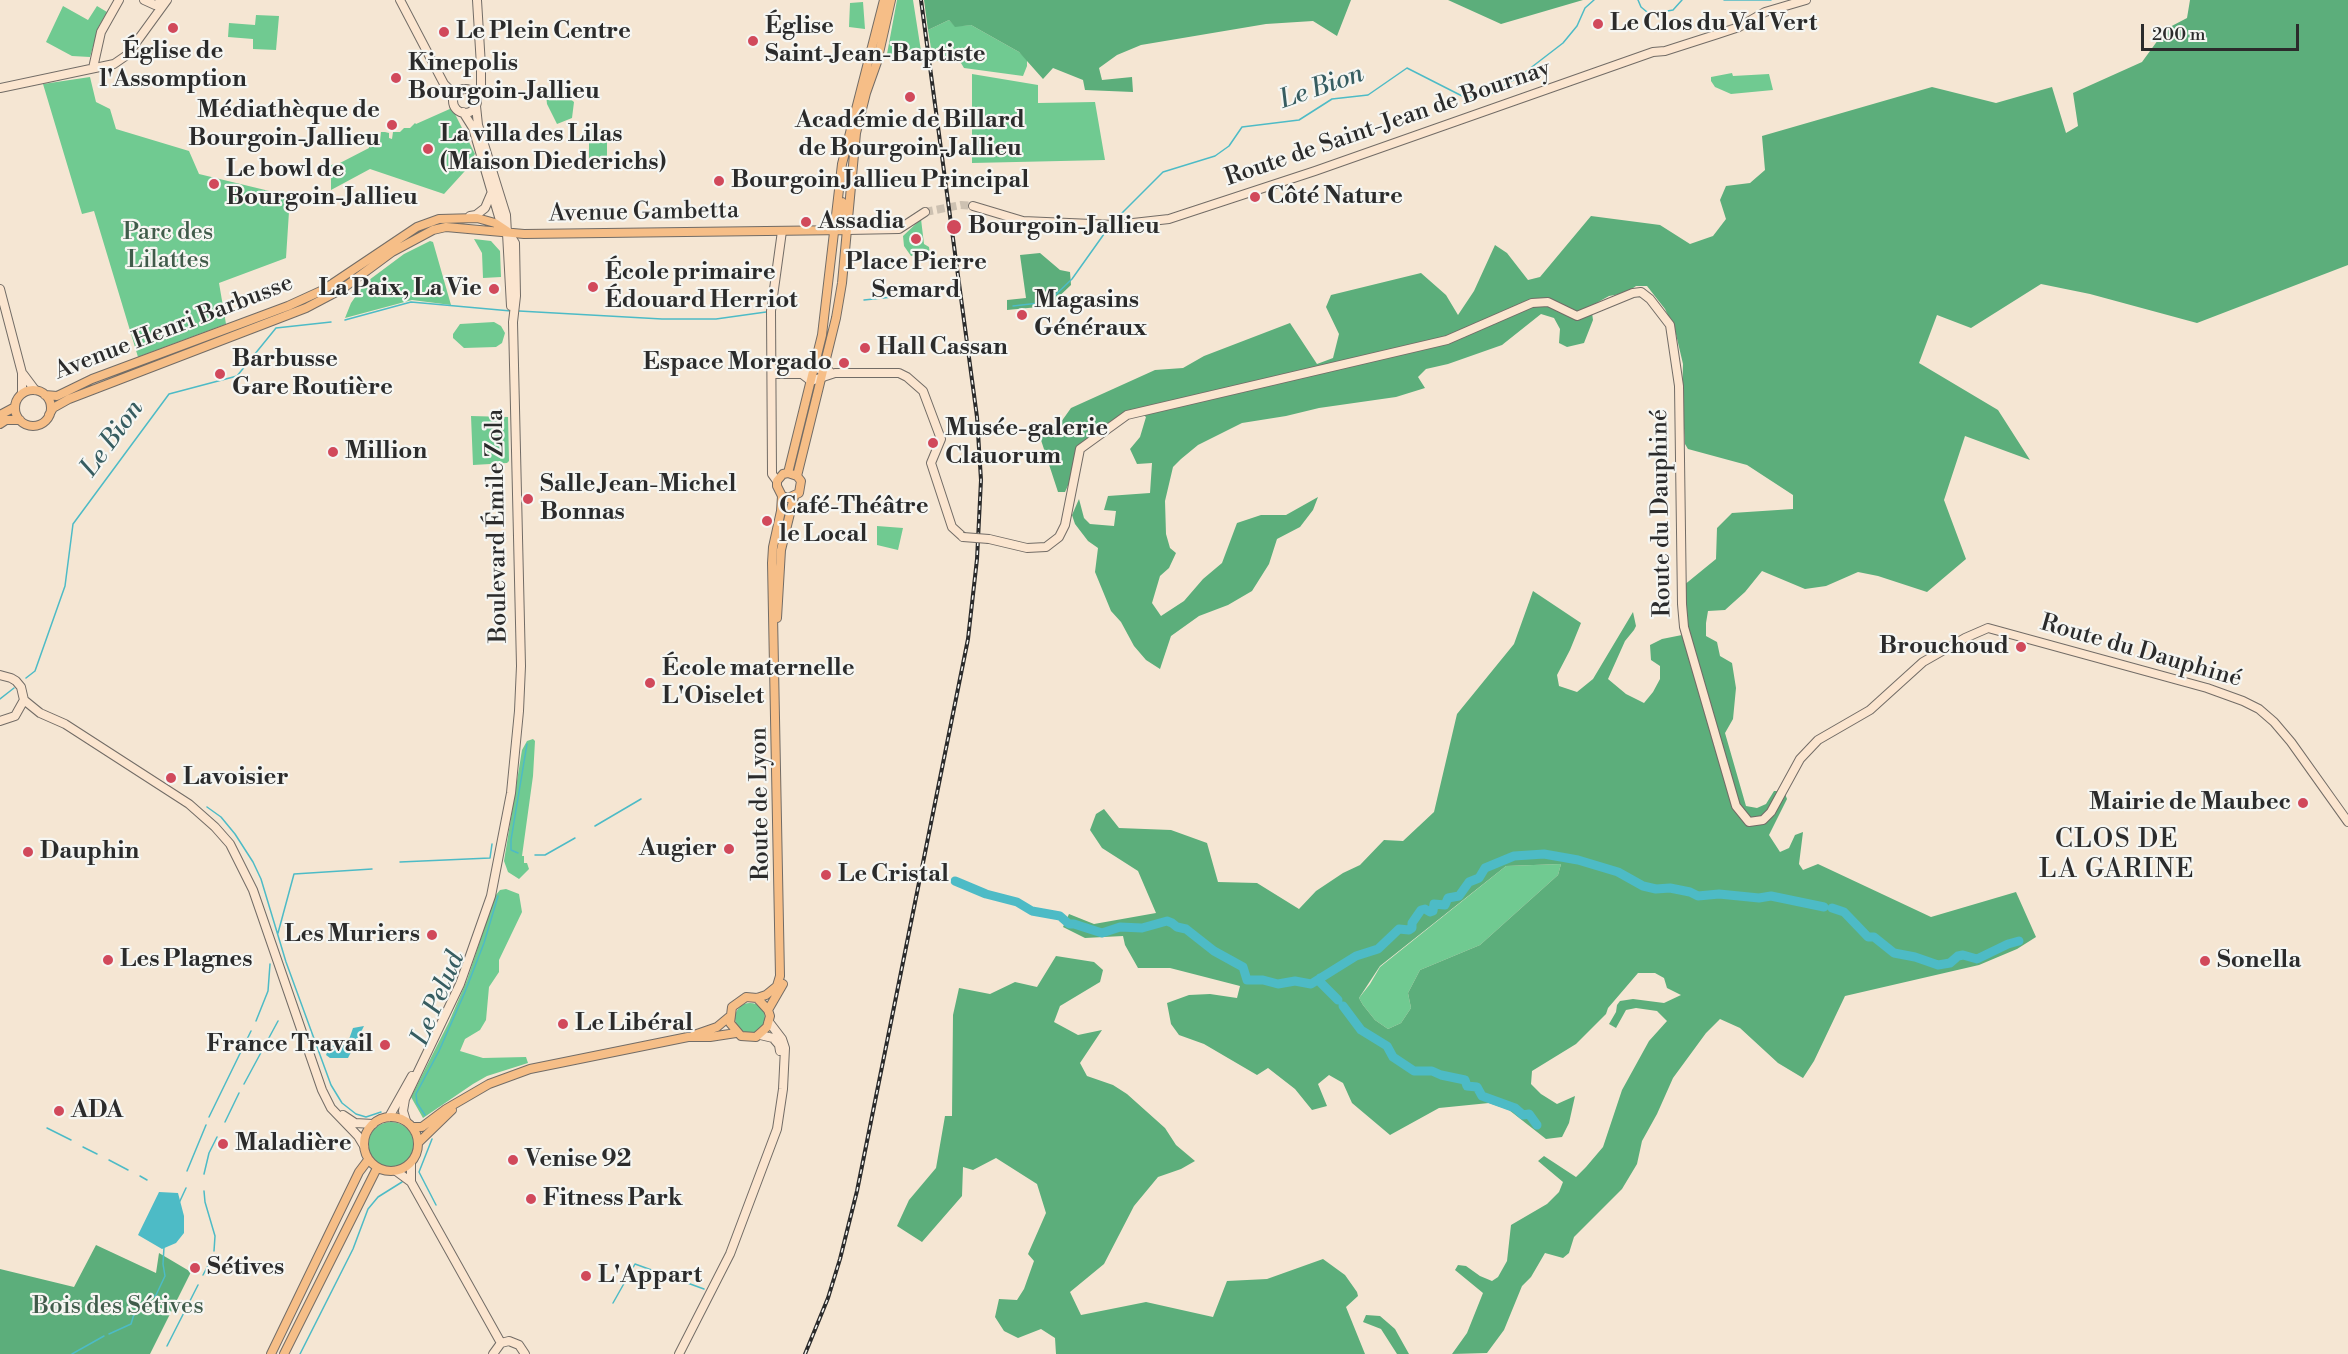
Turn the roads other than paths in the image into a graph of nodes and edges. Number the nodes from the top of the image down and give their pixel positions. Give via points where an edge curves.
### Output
1 (119, 0) edge
2 (144, 0) edge
3 (166, 0) edge
4 (400, 0) edge
5 (477, 0) edge
6 (884, 0) edge
7 (891, 0) edge
8 (1806, 0) edge
9 (155, 5) junction
10 (157, 15) junction
11 (881, 32) junction
12 (93, 68) junction
13 (0, 88) edge
14 (474, 94) junction
15 (455, 95) junction
16 (476, 106) junction
17 (463, 112) junction
18 (839, 186) junction
19 (492, 193) junction
20 (973, 206) tunnel mouth
21 (925, 212) tunnel mouth
22 (465, 217) junction
23 (834, 230) junction
24 (847, 230) junction
25 (508, 231) junction
26 (782, 231) junction
27 (0, 290) edge
28 (819, 369) junction
29 (22, 373) junction
30 (773, 374) junction
31 (801, 374) junction
32 (833, 374) junction
33 (816, 380) junction
34 (35, 390) junction
35 (22, 393) junction
36 (45, 395) junction
37 (15, 407) junction
38 (0, 416) edge
39 (49, 416) junction
40 (20, 420) junction
41 (0, 424) edge
42 (786, 476) junction
43 (782, 496) junction
44 (794, 497) junction
45 (0, 675) edge
46 (24, 700) junction
47 (40, 713) junction
48 (15, 716) junction
49 (0, 721) edge
50 (2348, 822) edge
51 (757, 998) junction
52 (768, 1010) junction
53 (729, 1017) junction
54 (769, 1022) junction
55 (736, 1033) junction
56 (760, 1035) junction
57 (688, 1037) junction
58 (420, 1065) junction
59 (327, 1100) junction
60 (461, 1102) junction
61 (388, 1117) junction
62 (373, 1124) junction
63 (409, 1124) junction
64 (418, 1142) junction
65 (364, 1146) junction
66 (368, 1160) junction
67 (411, 1163) junction
68 (377, 1168) junction
69 (396, 1172) junction
70 (411, 1182) junction
71 (713, 1287) junction
72 (501, 1343) junction
73 (271, 1354) edge
74 (284, 1354) edge
75 (493, 1354) edge
76 (525, 1354) edge
77 (679, 1354) edge

1 - 12 main road via 101,32
2 - 9 main road
3 - 9 main road
3 - 10 main road
4 - 15 main road via 444,84
5 - 14 main road via 481,86
6 - 11 main road
7 - 11 main road
8 - 20 main road, Route de Saint-Jean de Bournay via 1765,12 1739,27 1653,52 1169,219 1115,225 1023,221
9 - 10 main road
10 - 12 main road via 128,55 114,64
11 - 18 main road via 853,117
11 - 24 main road via 856,133
12 - 13 main road
14 - 15 main road via 460,90
14 - 16 main road
15 - 17 main road via 454,106
16 - 17 main road
16 - 25 main road via 478,126
17 - 19 main road via 473,128
18 - 23 main road
18 - 24 main road via 843,196 842,220
19 - 22 main road via 485,208
19 - 25 main road
21 - 24 main road via 894,230
22 - 25 main road, Avenue Henri Barbusse via 489,221
22 - 36 main road, Avenue Henri Barbusse via 443,218 417,227 323,290 288,306 92,379 57,396
23 - 24 main road, Avenue Gambetta
23 - 26 main road, Avenue Gambetta
23 - 28 main road
24 - 28 main road via 836,318
25 - 26 main road, Avenue Gambetta
25 - 39 main road, Avenue Henri Barbusse via 492,233 458,226 433,230 392,252 324,299 69,399 53,408
25 - 58 main road, Boulevard Émile Zola via 521,666 518,730 508,814 491,896 460,984
26 - 30 main road via 771,311
27 - 29 main road
28 - 31 main road
28 - 32 main road
28 - 33 main road
29 - 34 main road
29 - 35 main road
30 - 31 main road
30 - 42 main road via 774,463
31 - 33 main road
32 - 33 main road
32 - 50 main road, Route du Dauphiné, bridge via 899,374 923,391 941,439 931,463 952,527 963,537 989,538 1027,548 1046,547 1059,537 1065,525 1080,449 1127,415 1447,340 1532,303 1548,302 1577,316 1641,292 1670,325 1679,386 1684,627 1736,806 1749,822 1763,820 1771,812 1800,759 1818,740 1870,710 1923,662 1988,628 2243,700 2274,722
33 - 42 main road
34 - 35 main road
34 - 36 main road
35 - 37 main road
36 - 39 main road
37 - 38 main road
37 - 40 main road
39 - 40 main road via 39,424
40 - 41 main road
42 - 43 main road via 778,492
42 - 44 main road via 801,481
43 - 44 main road
43 - 51 main road, Route de Lyon via 772,588 780,976 773,990
44 - 52 main road, Route de Lyon via 781,550 777,626 785,972
45 - 46 main road via 16,681
46 - 47 main road
46 - 48 main road
47 - 48 main road
47 - 59 main road via 72,728 189,804 230,844 253,890
48 - 49 main road
51 - 52 main road
51 - 53 main road via 740,999
52 - 54 main road
53 - 55 main road
53 - 57 main road via 717,1027
54 - 56 main road
54 - 71 main road via 785,1048 777,1129 730,1254
55 - 56 main road via 745,1037
55 - 57 main road
56 - 71 main road via 773,1038 780,1049 775,1115
57 - 60 main road via 530,1069 489,1084
58 - 61 main road
58 - 63 main road via 403,1106
59 - 62 main road via 347,1119
59 - 65 main road
60 - 63 main road via 422,1127
60 - 64 main road
61 - 62 main road
61 - 63 main road
62 - 65 main road
63 - 64 main road
64 - 67 main road
65 - 66 main road
66 - 68 main road
66 - 73 main road
67 - 69 main road
67 - 70 main road
68 - 69 main road
68 - 74 main road
69 - 70 main road
70 - 72 main road
71 - 77 main road
72 - 75 main road
72 - 76 main road via 515,1342

